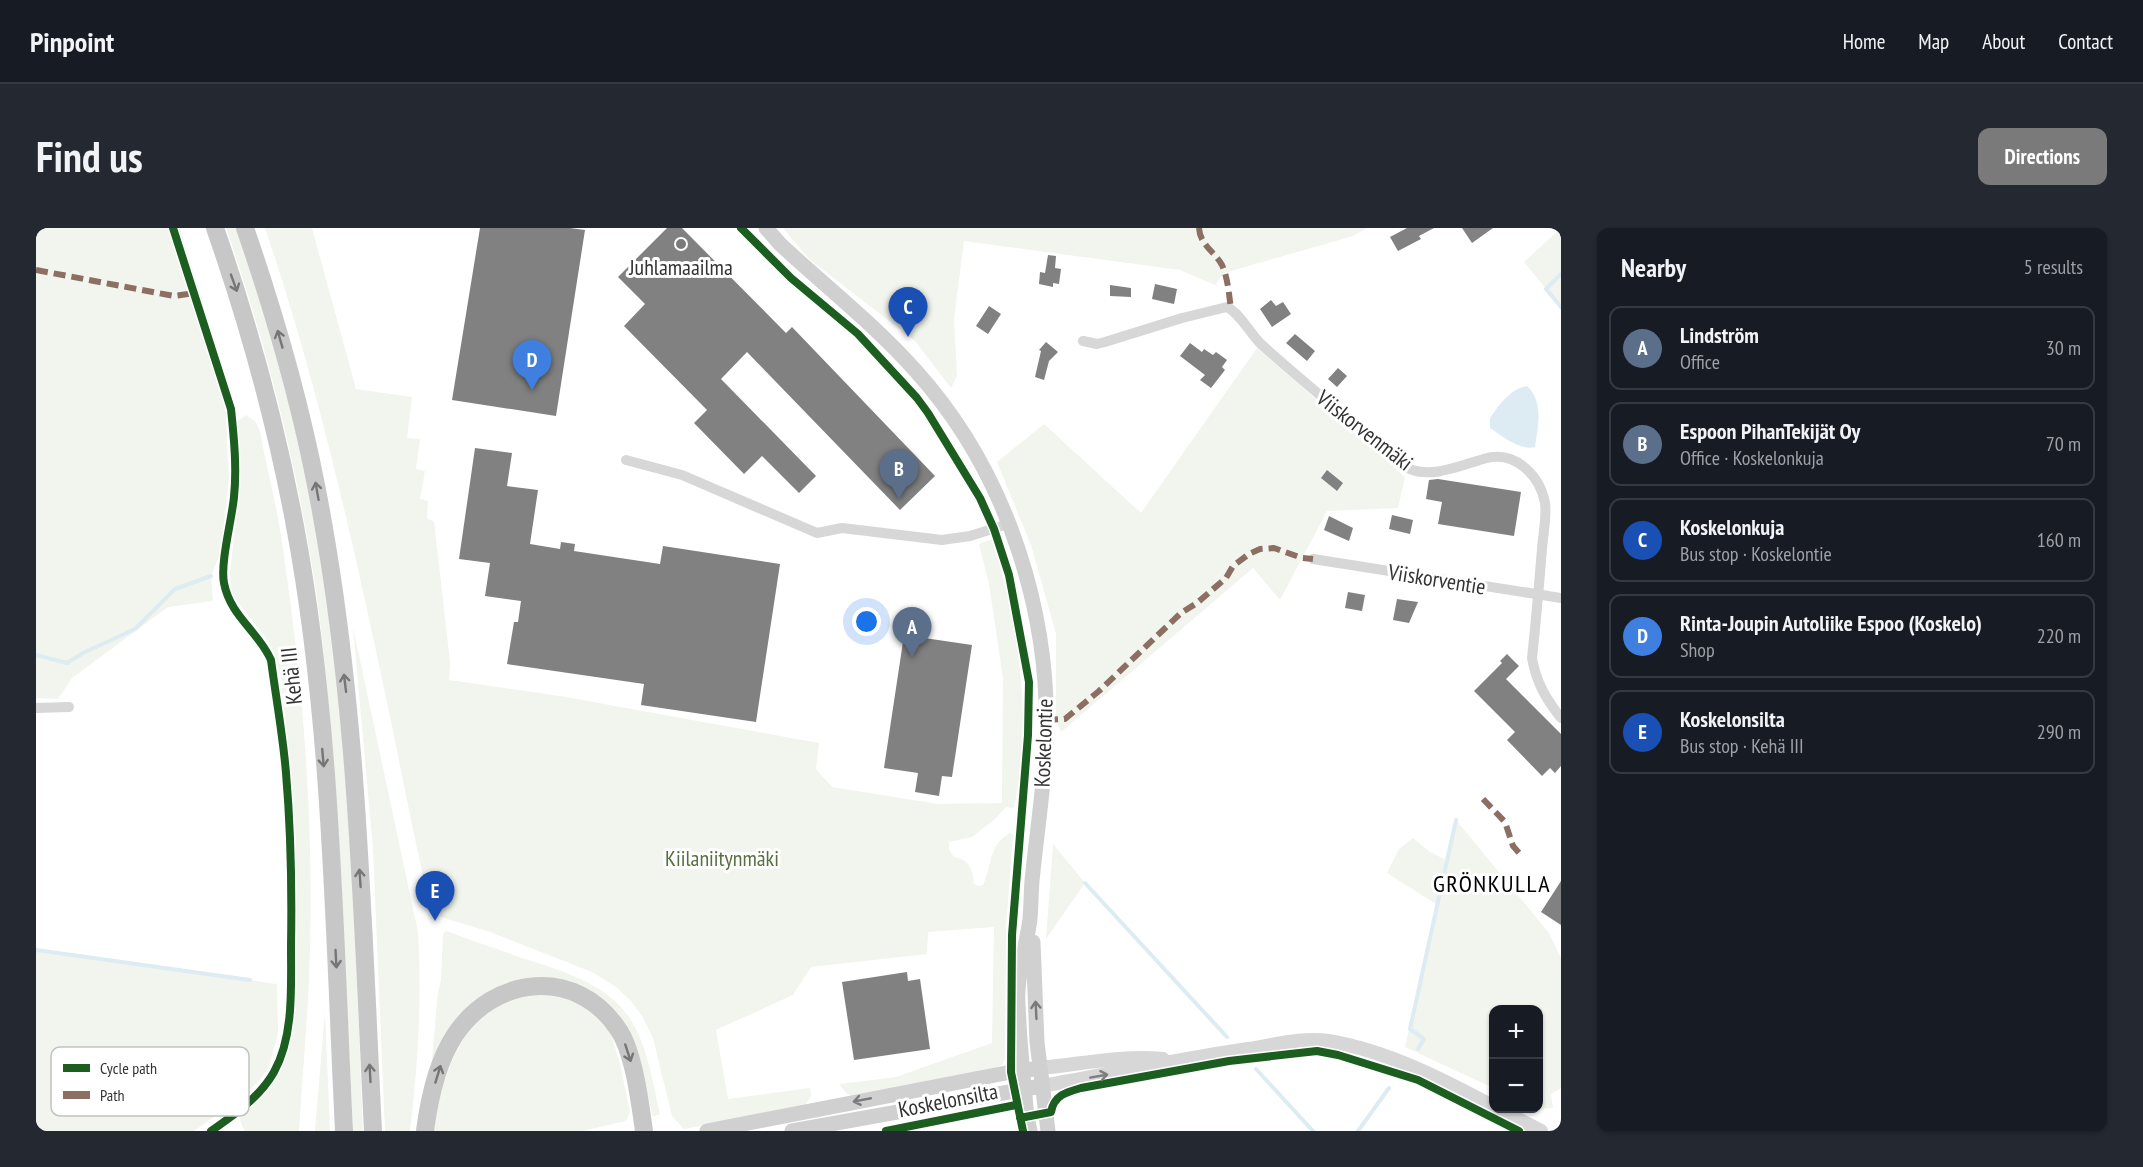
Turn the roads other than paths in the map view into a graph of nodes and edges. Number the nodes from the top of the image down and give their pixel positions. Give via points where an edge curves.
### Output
1 (215, 228) edge
2 (245, 228) edge
3 (766, 228) edge
4 (1083, 340) dead end
5 (626, 460) dead end
6 (1008, 524) junction
7 (1313, 559) dead end
8 (1538, 594) junction
9 (1561, 598) edge
10 (69, 707) dead end
11 (36, 708) edge
12 (1561, 718) edge
13 (1030, 921) junction
14 (1174, 1060) junction
15 (1040, 1068) junction
16 (1023, 1071) junction
17 (1042, 1086) junction
18 (1024, 1088) junction
19 (1489, 1105) edge
20 (1505, 1113) edge
21 (344, 1131) edge
22 (372, 1131) edge
23 (425, 1131) edge
24 (644, 1131) edge
25 (707, 1131) edge
26 (792, 1131) edge
27 (1030, 1131) edge
28 (1047, 1131) edge
29 (1540, 1131) edge

1 -> 21 highway, Kehä III via 260,366 306,597 328,817
22 -> 2 highway via 352,744 335,599 296,395
3 - 6 main road, Koskelontie via 916,371 970,446
4 - 8 street, Viiskorvenmäki via 1097,344 1226,307 1288,368 1408,468 1422,473 1499,456 1509,458 1536,479 1545,505
5 - 6 street via 682,475 817,532 842,528 942,540
6 - 13 main road, Koskelontie via 1033,604 1045,673 1045,759
7 - 8 street, Viiskorventie
8 - 9 street, Viiskorventie
8 - 12 street, Viiskorvenmäki via 1534,672
10 - 11 street
15 -> 13 main road, Koskelontie
13 - 16 main road, Koskelontie via 1017,992
14 - 15 street via 1136,1057
17 -> 14 street
14 - 19 street via 1300,1040 1327,1041 1367,1050 1419,1070
15 - 16 main road, Koskelonsilta
15 - 17 main road, Koskelontie
16 - 18 main road, Koskelontie
16 -> 25 main road, Koskelonsilta
17 - 18 main road, Koskelonsilta
17 - 28 main road, Koskelontie
18 - 26 main road, Koskelonsilta
18 - 27 main road, Koskelontie
20 - 29 street
23 -> 24 highway via 443,1060 467,1019 488,1001 530,986 550,986 586,998 620,1031 630,1057

